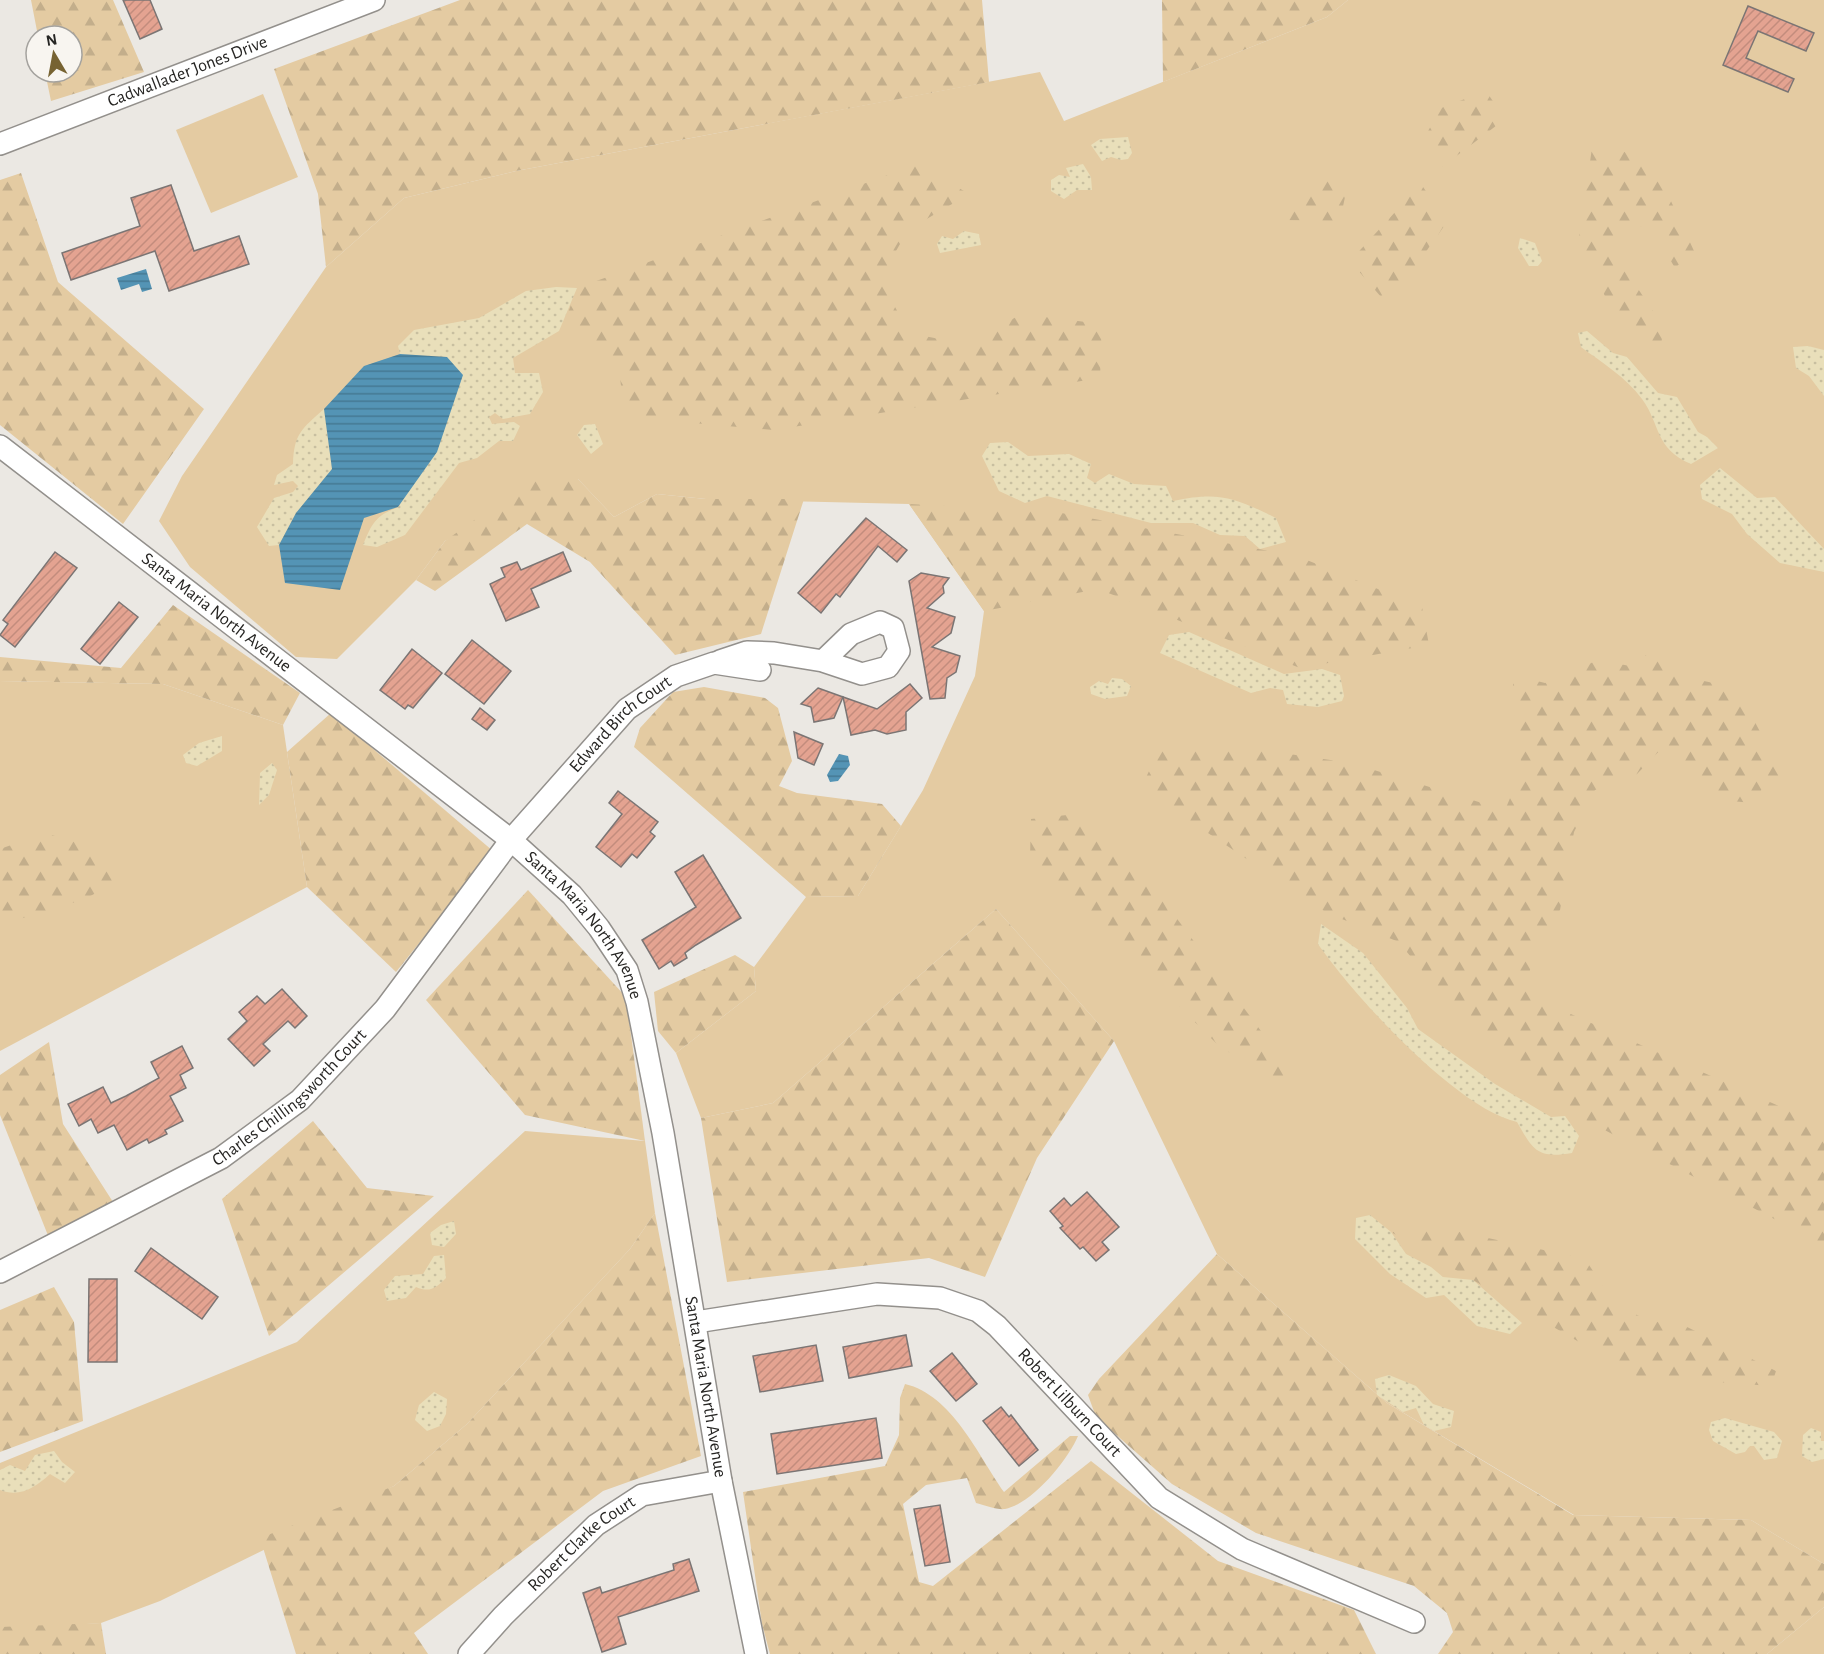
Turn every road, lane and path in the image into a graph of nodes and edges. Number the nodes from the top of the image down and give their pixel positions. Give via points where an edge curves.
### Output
1 (374, 0) edge
2 (0, 144) edge
3 (0, 446) edge
4 (823, 661) dead end
5 (714, 663) junction
6 (760, 670) dead end
7 (511, 840) junction
8 (0, 1272) edge
9 (696, 1322) junction
10 (721, 1481) junction
11 (1414, 1622) dead end
12 (469, 1654) edge
13 (756, 1654) edge

1 - 2 street, Cadwallader Jones Drive
3 - 7 street, Santa Maria North Avenue
4 - 5 street via 747,652
5 - 6 street, Edward Birch Court
5 - 7 street, Edward Birch Court via 676,676 627,709
7 - 8 street, Charles Chillingsworth Court via 385,1009 300,1100 221,1158
7 - 9 street, Santa Maria North Avenue via 572,895 627,970 652,1078
9 - 10 street, Santa Maria North Avenue
9 - 11 street, Robert Lilburn Court via 877,1294 940,1298 978,1311 997,1326 1159,1498 1242,1550
10 - 12 street, Robert Clarke Court via 642,1495 596,1525
10 - 13 street, Santa Maria North Avenue

